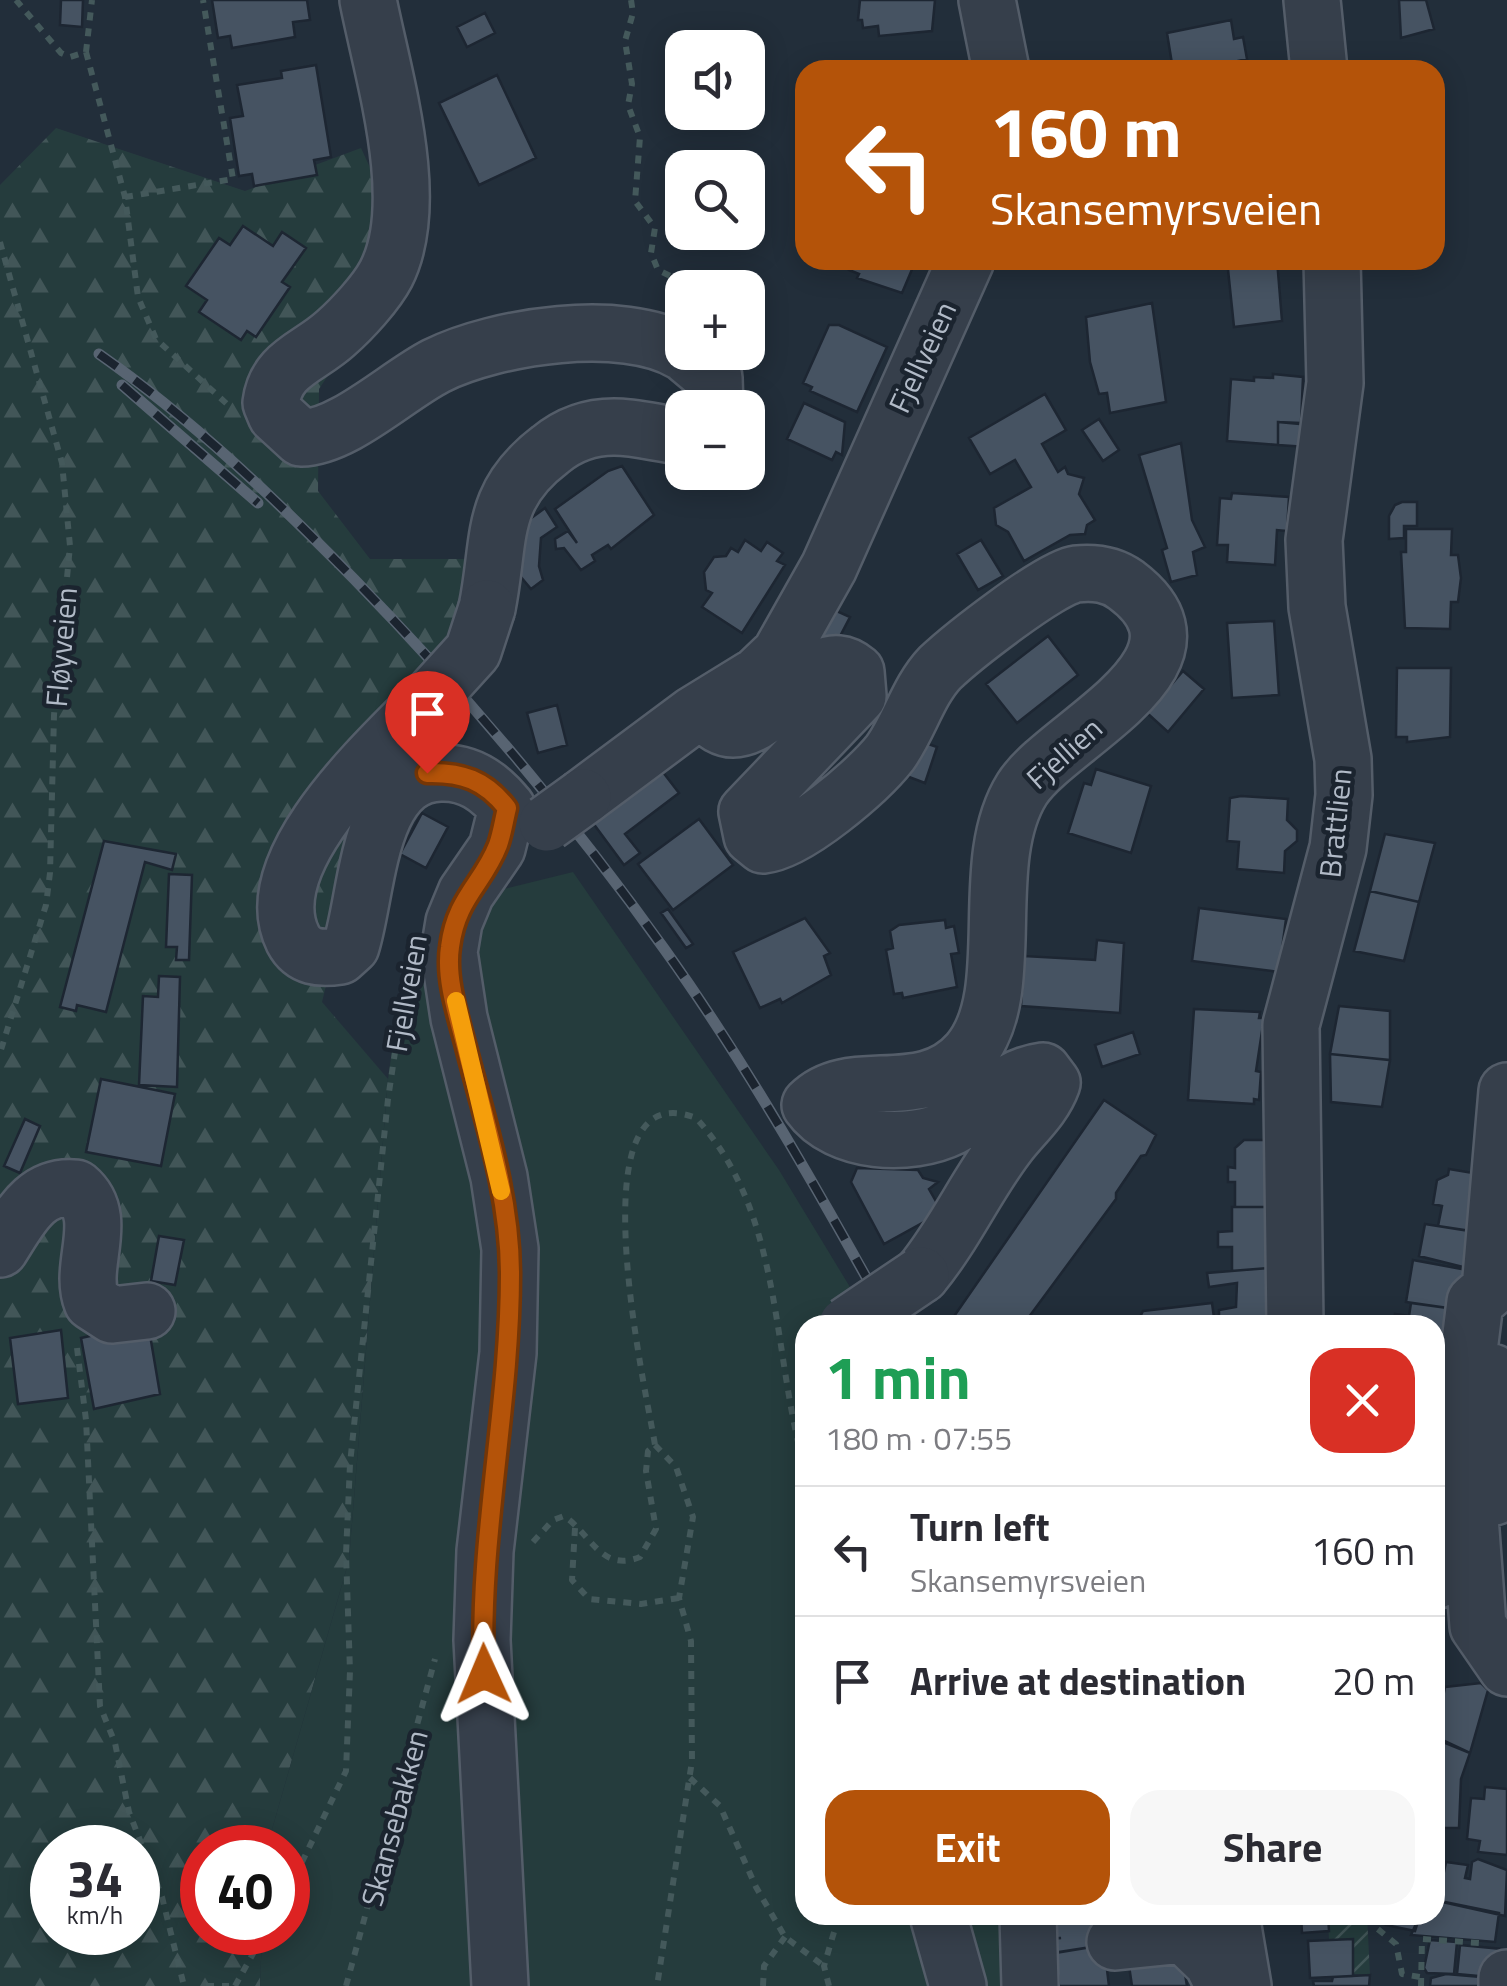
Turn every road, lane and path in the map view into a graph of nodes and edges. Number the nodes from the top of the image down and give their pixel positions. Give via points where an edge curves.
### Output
1 (16, 0) edge
2 (92, 0) edge
3 (203, 0) edge
4 (368, 0) edge
5 (631, 0) edge
6 (988, 0) edge
7 (1312, 0) edge
8 (86, 52) junction
9 (999, 60) edge
10 (1318, 60) edge
11 (126, 197) junction
12 (0, 242) edge
13 (962, 270) edge
14 (1332, 270) edge
15 (665, 273) edge
16 (665, 343) edge
17 (230, 407) dead end
18 (665, 433) edge
19 (700, 711) junction
20 (497, 848) junction
21 (407, 976) dead end
22 (0, 1053) edge
23 (1507, 1091) edge
24 (0, 1249) edge
25 (1490, 1289) junction
26 (92, 1302) junction
27 (147, 1310) dead end
28 (861, 1315) edge
29 (1295, 1315) edge
30 (795, 1412) edge
31 (1461, 1414) junction
32 (655, 1445) junction
33 (1507, 1492) edge
34 (1445, 1546) edge
35 (679, 1598) junction
36 (440, 1640) dead end
37 (1507, 1668) edge
38 (690, 1778) junction
39 (310, 1846) edge
40 (835, 1925) edge
41 (941, 1925) edge
42 (1028, 1925) edge
43 (1374, 1925) edge
44 (785, 1937) junction
45 (1235, 1947) edge
46 (1115, 1948) edge
47 (250, 1955) edge
48 (824, 1966) junction
49 (1501, 1969) edge
50 (1420, 1981) edge
51 (184, 1986) edge
52 (206, 1986) edge
53 (232, 1986) edge
54 (346, 1986) edge
55 (500, 1986) edge
56 (658, 1986) edge
57 (763, 1986) edge
58 (829, 1986) edge
59 (958, 1986) edge
60 (1030, 1986) edge

1 - 8 path via 61,53
2 - 8 path
3 - 11 path via 233,179
4 - 16 street via 400,174 396,240 386,275 336,334 274,383 271,403 283,423 301,438 329,432 437,366 518,340 617,334
5 - 15 path via 625,41 628,105 640,137 635,201 655,228 652,253
6 - 9 street
7 - 10 street
8 - 11 path
11 - 17 path via 138,297 156,339
12 - 22 path, Fløyveien via 62,463 70,546 46,905
13 - 19 street, Fjellveien via 800,623 758,676
14 - 29 street, Brattlien via 1335,383 1314,540 1344,795 1328,888 1291,1025
18 - 20 street, bridge via 594,428 568,436 512,485 473,651 328,805 308,836 287,901 287,926 309,955 340,956 351,946 381,819 392,798 427,773 454,772 493,790 507,808
19 - 20 street, Fjellveien via 565,810
19 - 28 street, Fjellien, bridge via 720,726 750,725 822,664 841,663 856,672 858,696 748,812 752,836 763,845 778,844 889,754 953,655 1050,585 1073,574 1111,574 1154,615 1158,640 1146,676 1048,759 1021,791 998,869 991,1002 967,1056 918,1084 841,1088 822,1092 810,1104 822,1122 852,1133 911,1138 950,1128 1016,1075 1042,1071 1052,1083 920,1274
20 - 55 street via 466,893 449,952 510,1249 508,1352 485,1551 482,1640
21 - 39 path, Fjellveien via 350,1464 346,1772
23 - 25 street
24 - 26 street via 49,1188 76,1188 94,1224 86,1280
25 - 31 street via 1475,1302
25 - 33 street via 1498,1306 1486,1483 1494,1497
26 - 27 street via 112,1315
26 - 51 path via 75,1333 86,1420 100,1706
30 - 32 path via 758,1227 729,1160 696,1118 658,1119 634,1146 626,1187 632,1316
31 - 34 street via 1449,1440
31 - 37 street via 1475,1610 1483,1635
32 - 35 path via 676,1467 691,1500
32 - 35 path via 646,1460 657,1515 649,1547 635,1560 618,1562 600,1554 576,1526 572,1580 589,1598 606,1602
35 - 38 path via 692,1662
36 - 54 path, Skansebakken
38 - 44 path via 720,1806
38 - 56 path
40 - 48 path
41 - 59 street
42 - 60 street
43 - 50 path via 1396,1944 1402,1974
44 - 48 path
44 - 57 path via 764,1966
45 - 46 street via 1212,1962 1184,1936
47 - 53 path
48 - 58 path
49 - 50 path via 1422,1939
52 - 53 path

